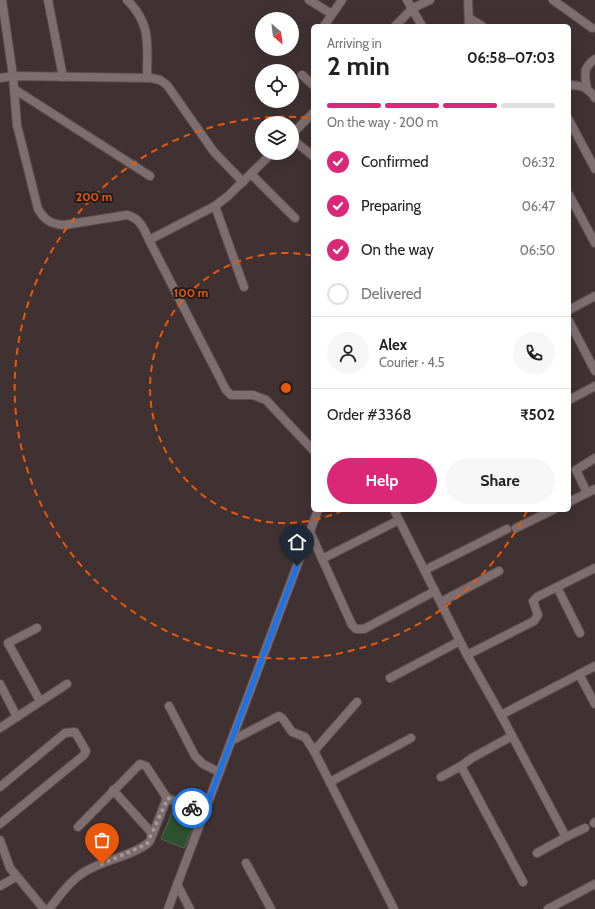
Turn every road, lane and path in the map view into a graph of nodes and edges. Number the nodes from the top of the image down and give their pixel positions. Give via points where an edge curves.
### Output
1 (2, 0) edge
2 (48, 0) edge
3 (128, 0) edge
4 (309, 0) edge
5 (342, 0) edge
6 (407, 0) edge
7 (430, 0) edge
8 (468, 0) edge
9 (553, 0) edge
10 (413, 8) junction
11 (332, 14) junction
12 (469, 22) edge
13 (325, 24) edge
14 (397, 24) edge
15 (421, 24) edge
16 (592, 28) dead end
17 (595, 60) edge
18 (302, 75) dead end
19 (13, 76) junction
20 (63, 77) junction
21 (0, 78) edge
22 (147, 78) junction
23 (311, 83) edge
24 (571, 85) edge
25 (14, 89) junction
26 (587, 89) junction
27 (595, 98) edge
28 (311, 115) edge
29 (571, 124) edge
30 (299, 127) edge
31 (299, 145) edge
32 (311, 154) edge
33 (265, 160) edge
34 (595, 169) edge
35 (251, 174) junction
36 (150, 176) dead end
37 (243, 182) junction
38 (571, 199) edge
39 (214, 206) junction
40 (295, 218) dead end
41 (149, 240) junction
42 (595, 243) edge
43 (244, 287) dead end
44 (595, 296) edge
45 (571, 309) edge
46 (571, 325) edge
47 (595, 372) edge
48 (595, 386) edge
49 (571, 399) edge
50 (311, 448) edge
51 (595, 458) edge
52 (595, 490) edge
53 (587, 493) junction
54 (571, 501) edge
55 (317, 512) edge
56 (395, 512) edge
57 (549, 512) edge
58 (399, 520) junction
59 (516, 528) dead end
60 (507, 529) dead end
61 (310, 532) junction
62 (322, 559) junction
63 (595, 568) edge
64 (425, 570) junction
65 (499, 571) dead end
66 (557, 587) junction
67 (436, 591) junction
68 (441, 602) junction
69 (36, 628) dead end
70 (580, 633) dead end
71 (460, 641) junction
72 (467, 655) junction
73 (595, 666) edge
74 (579, 674) junction
75 (390, 678) dead end
76 (0, 684) edge
77 (67, 684) dead end
78 (40, 702) junction
79 (357, 702) dead end
80 (595, 704) edge
81 (169, 706) dead end
82 (501, 715) junction
83 (17, 717) junction
84 (0, 728) edge
85 (512, 736) junction
86 (411, 738) dead end
87 (231, 741) junction
88 (314, 751) junction
89 (461, 766) junction
90 (219, 772) junction
91 (442, 777) dead end
92 (330, 782) junction
93 (0, 787) edge
94 (113, 790) junction
95 (168, 798) junction
96 (204, 813) junction
97 (0, 824) edge
98 (78, 827) dead end
99 (585, 828) dead end
100 (152, 836) junction
101 (566, 837) junction
102 (0, 840) edge
103 (537, 853) dead end
104 (246, 863) dead end
105 (16, 877) junction
106 (523, 882) dead end
107 (177, 884) junction
108 (595, 884) edge
109 (0, 886) edge
110 (44, 909) edge
111 (50, 909) edge
112 (168, 909) edge
113 (190, 909) edge
114 (271, 909) edge
115 (394, 909) edge
116 (548, 909) edge

1 - 19 street
2 - 20 street
3 - 22 street via 138,10 145,25
4 - 11 street
5 - 11 street
6 - 10 street
7 - 10 street
8 - 12 street
9 - 16 street
10 - 14 street
10 - 15 street
11 - 13 street
17 - 26 street via 584,71
18 - 23 street
19 - 20 street
19 - 21 street
19 - 25 street
20 - 22 street
22 - 37 street via 160,80 167,85 214,152
24 - 26 street
25 - 36 street
25 - 41 street via 19,132 38,209 45,220 54,225 64,226 134,216
26 - 27 street
28 - 30 street
29 - 34 street
31 - 32 street
33 - 35 street
35 - 37 street
35 - 40 street
37 - 39 street
38 - 42 street
39 - 41 street
39 - 43 street
41 - 50 street via 226,390 231,395 253,395 266,400
44 - 45 street
46 - 47 street
48 - 49 street
51 - 53 street via 576,470
52 - 53 street
53 - 54 street
55 - 61 street
56 - 58 street
57 - 59 street
58 - 62 street
58 - 64 street
60 - 64 street
61 - 62 street
61 - 87 street
62 - 67 street via 352,624 359,630
63 - 66 street
64 - 67 street
65 - 68 street
66 - 70 street
66 - 72 street via 533,601 538,615 534,621
67 - 68 street
68 - 71 street
69 - 78 street via 8,643
71 - 72 street
71 - 75 street
72 - 82 street
73 - 74 street
74 - 80 street
74 - 82 street
76 - 83 street
77 - 78 street
78 - 83 street
79 - 88 street
81 - 90 street via 195,756 203,764
82 - 85 street
83 - 84 street
85 - 89 street
85 - 101 street
86 - 92 street
87 - 88 street via 279,716 292,732 305,737
87 - 90 street
88 - 92 street
89 - 91 street
89 - 106 street
90 - 96 street
92 - 115 street
93 - 97 street via 65,733 75,732 85,746 84,755
94 - 95 street via 136,766 143,764
94 - 98 street
94 - 100 street
95 - 96 street
95 - 100 street
96 - 107 street
99 - 101 street
100 - 111 street via 147,844 80,874 66,887
101 - 103 street
102 - 105 street via 7,862
104 - 114 street
105 - 109 street
105 - 110 street
107 - 112 street
107 - 113 street
108 - 116 street

